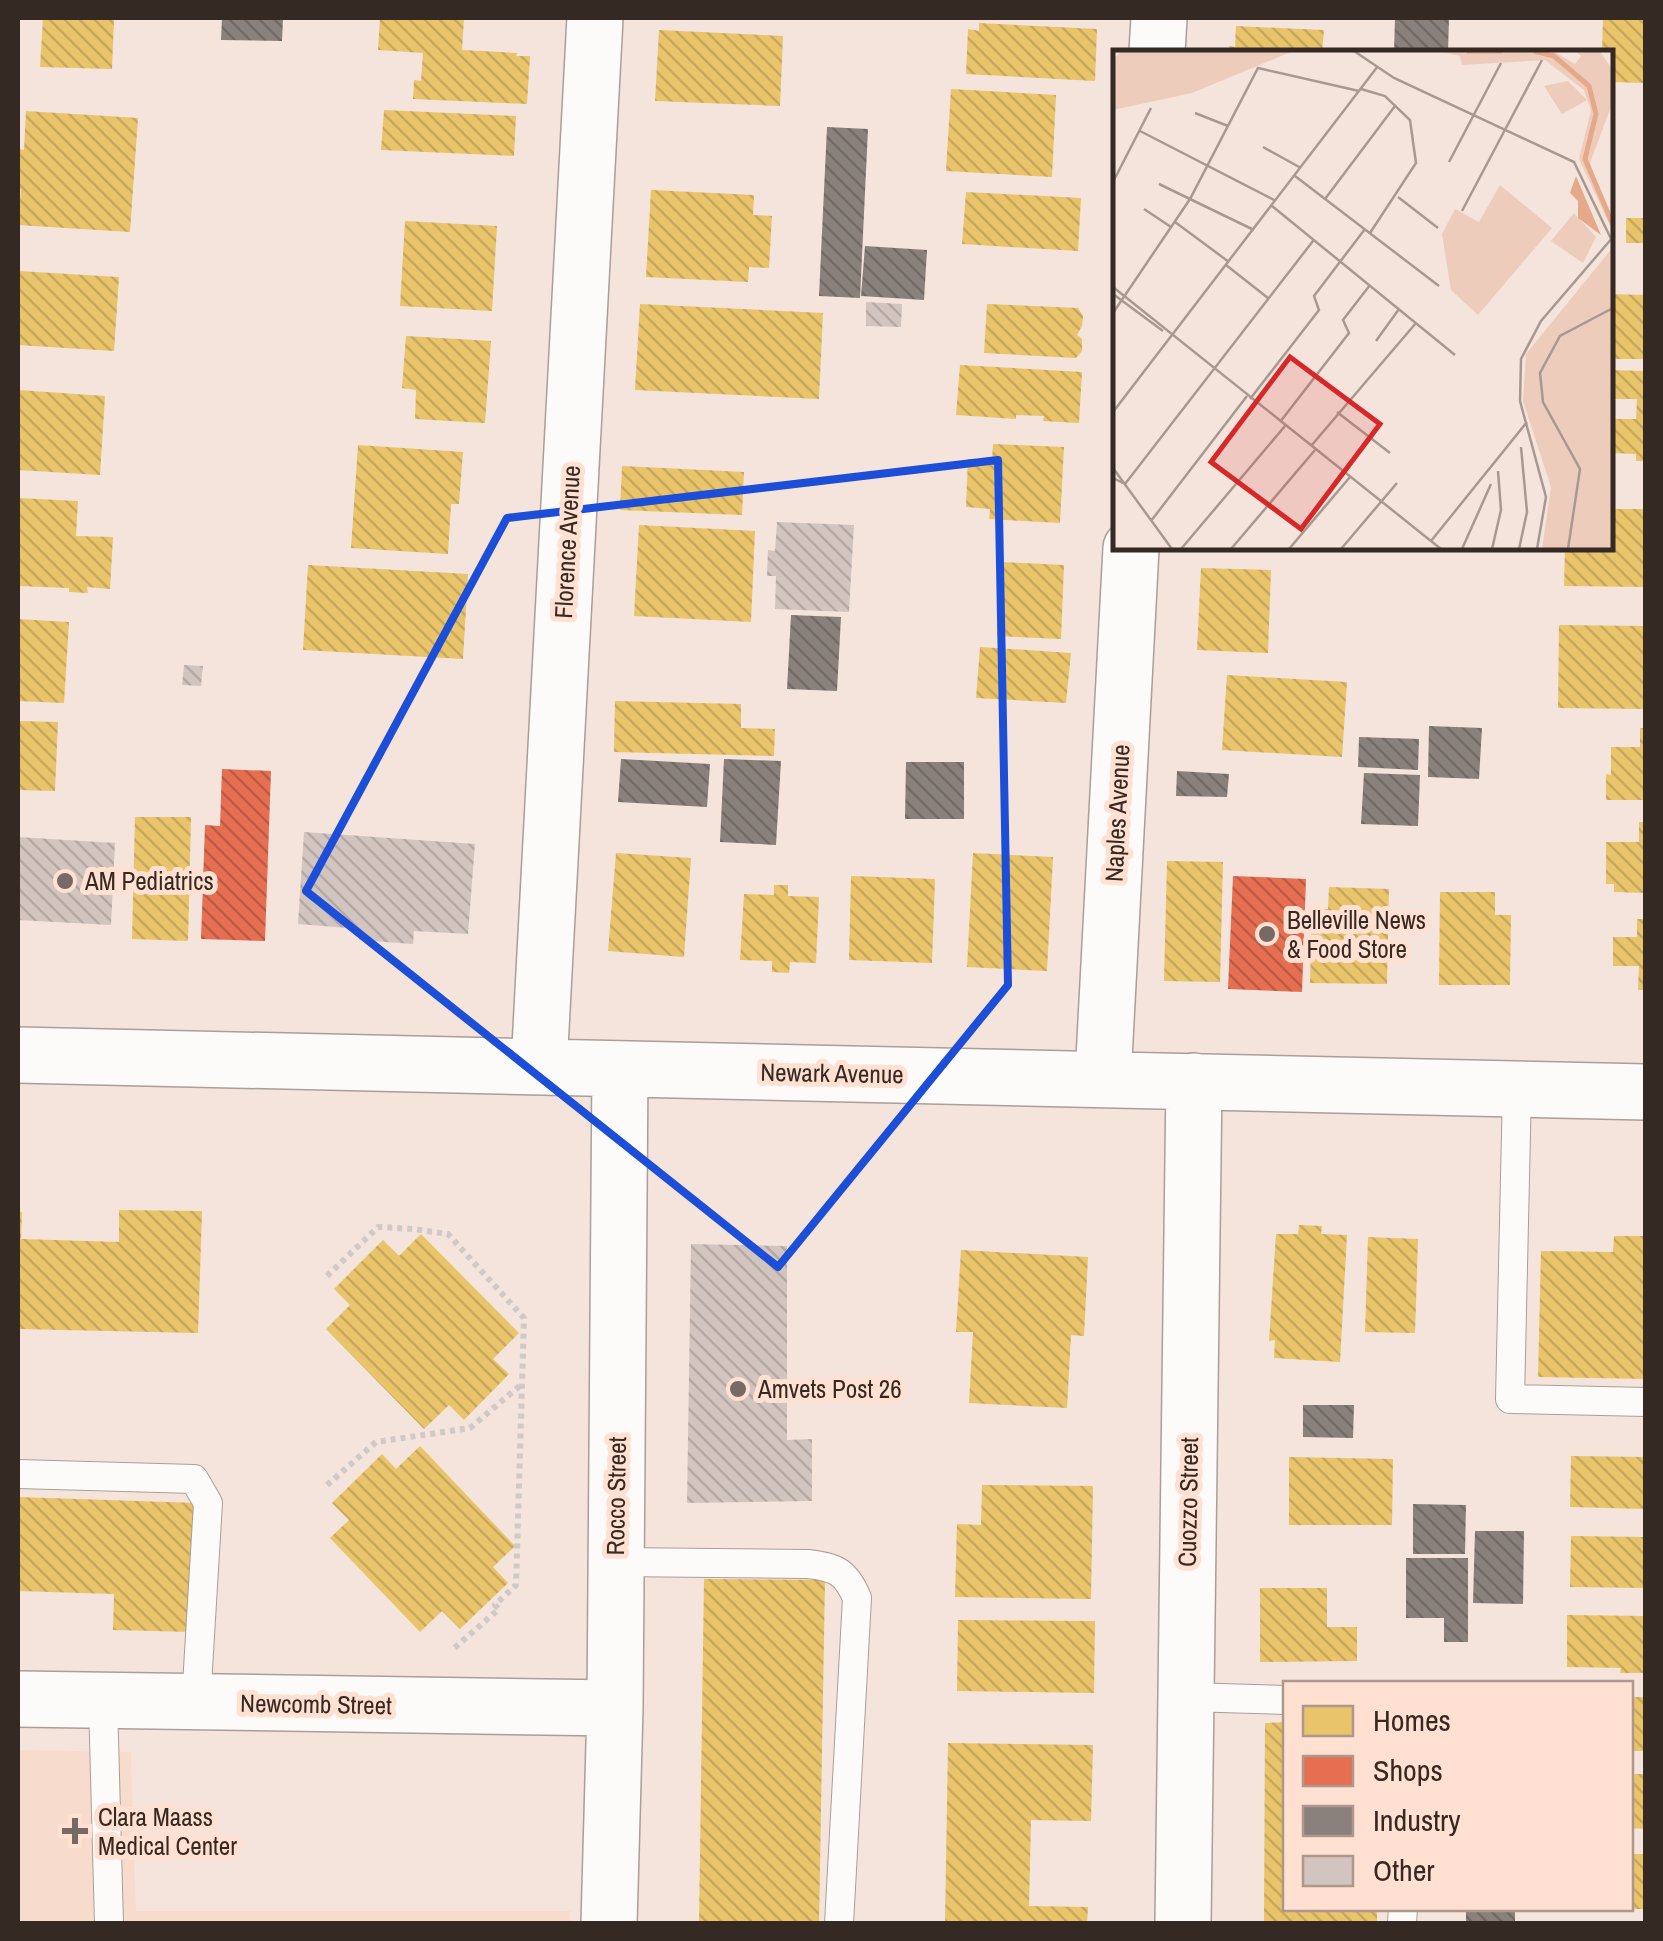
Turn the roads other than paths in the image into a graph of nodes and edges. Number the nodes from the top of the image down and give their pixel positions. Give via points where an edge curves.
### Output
1 (595, 18) edge
2 (1159, 18) edge
3 (1158, 50) edge
4 (1131, 550) edge
5 (18, 1055) edge
6 (539, 1066) junction
7 (620, 1069) junction
8 (1102, 1078) junction
9 (1194, 1082) junction
10 (1517, 1089) junction
11 (1646, 1092) edge
12 (1646, 1402) edge
13 (18, 1474) edge
14 (616, 1562) junction
15 (1186, 1697) junction
16 (18, 1699) edge
17 (1283, 1700) edge
18 (103, 1701) junction
19 (196, 1702) junction
20 (614, 1708) junction
21 (108, 1924) edge
22 (609, 1924) edge
23 (839, 1924) edge
24 (1183, 1924) edge

1 - 6 street, Florence Avenue
2 - 3 street
4 - 8 street, Naples Avenue
5 - 6 street, Newark Avenue
6 - 7 street, Newark Avenue
7 - 8 street, Newark Avenue
7 - 14 street, Rocco Street
8 - 9 street, Newark Avenue
9 - 10 street, Newark Avenue
9 - 15 street, Cuozzo Street
10 - 11 street, Newark Avenue
10 - 12 lane via 1510,1399
13 - 19 lane via 194,1480 208,1502
14 - 20 street, Rocco Street
14 - 23 lane via 808,1564 829,1566 848,1578 858,1598
15 - 17 lane
15 - 24 street, Cuozzo Street
16 - 18 street, Newcomb Street
18 - 19 street, Newcomb Street
18 - 21 lane
19 - 20 street, Newcomb Street
20 - 22 street, Rocco Street

